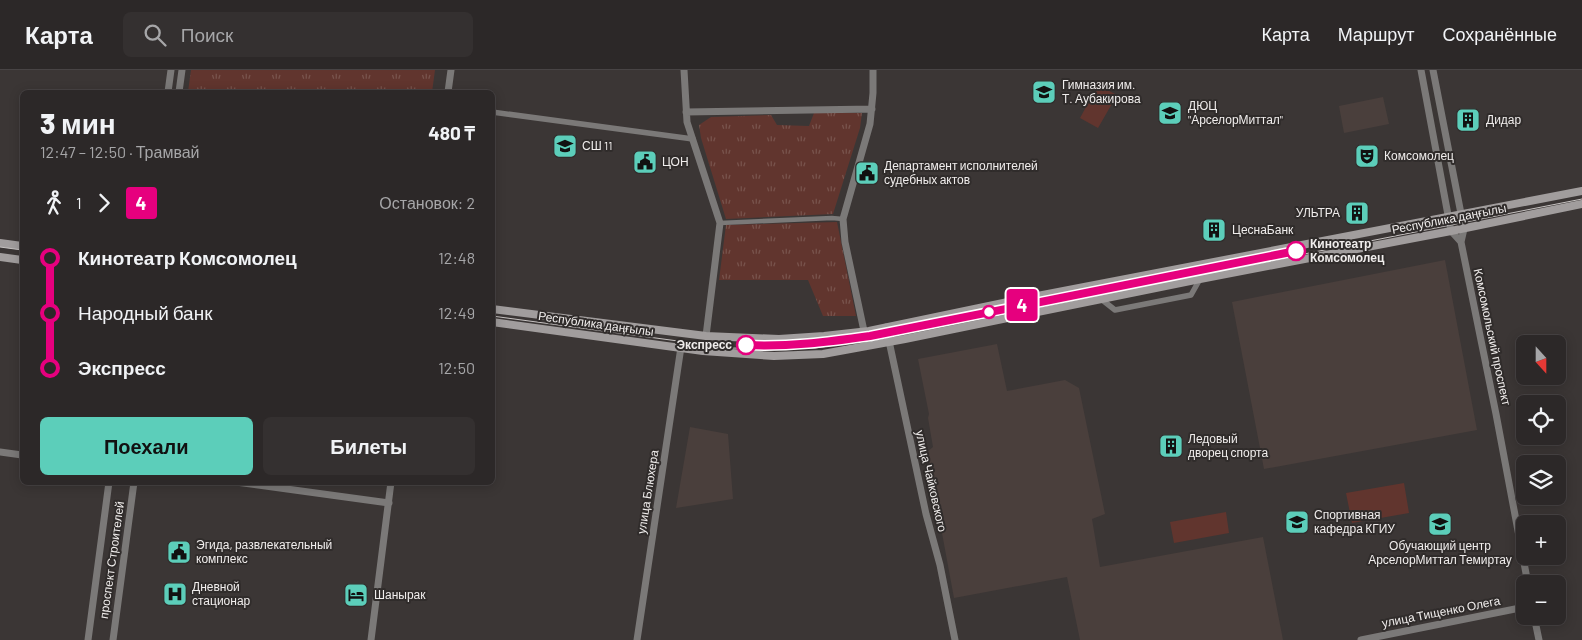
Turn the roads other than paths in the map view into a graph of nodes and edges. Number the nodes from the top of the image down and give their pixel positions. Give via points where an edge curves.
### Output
1 (171, 70) edge
2 (182, 70) edge
3 (451, 70) edge
4 (684, 70) edge
5 (873, 70) edge
6 (1421, 70) edge
7 (1433, 70) edge
8 (168, 90) edge
9 (179, 90) edge
10 (448, 90) edge
11 (872, 108) junction
12 (495, 112) edge
13 (686, 112) junction
14 (693, 139) junction
15 (1582, 191) edge
16 (1582, 204) edge
17 (1461, 214) junction
18 (1448, 216) junction
19 (843, 219) junction
20 (720, 223) junction
21 (1464, 229) junction
22 (1451, 231) junction
23 (1460, 242) junction
24 (0, 243) edge
25 (20, 246) edge
26 (0, 257) edge
27 (20, 260) edge
28 (1200, 279) junction
29 (1101, 299) junction
30 (495, 309) edge
31 (495, 322) edge
32 (886, 327) junction
33 (864, 332) junction
34 (706, 336) junction
35 (889, 342) junction
36 (681, 347) junction
37 (0, 452) edge
38 (20, 455) edge
39 (109, 485) edge
40 (134, 485) edge
41 (258, 485) edge
42 (391, 485) edge
43 (389, 503) junction
44 (1526, 575) edge
45 (1516, 609) edge
46 (1536, 625) edge
47 (88, 640) edge
48 (113, 640) edge
49 (371, 640) edge
50 (637, 640) edge
51 (954, 640) edge
52 (1361, 640) edge
53 (1539, 640) edge

1 - 8 street
2 - 9 street
3 - 10 street
4 - 13 street
5 - 11 street
6 - 18 street
7 - 17 street
11 - 13 street
11 - 19 street
12 - 14 street
13 - 14 street
14 - 20 street
15 - 17 main road, Республика даңғылы
16 - 21 main road, Республика даңғылы
17 - 18 main road, Республика даңғылы
17 - 21 street
18 - 22 street
18 - 32 main road, Республика даңғылы
19 - 20 street
19 - 33 street
20 - 34 street
21 - 22 main road, Республика даңғылы
21 - 23 street
22 - 23 street
22 - 28 main road, Республика даңғылы
23 - 44 street, Комсомольский проспект
24 - 25 main road
26 - 27 main road
28 - 29 main road, Республика даңғылы
28 - 29 street via 1191,295 1172,299 1116,310
29 - 35 main road, Республика даңғылы
30 - 34 main road, Республика даңғылы
31 - 36 main road, Республика даңғылы
32 - 33 main road, Республика даңғылы
32 - 35 street, улица Чайковского
33 - 34 main road, Республика даңғылы via 779,339
35 - 36 main road, Республика даңғылы via 823,354 774,356
35 - 51 street, улица Чайковского
36 - 50 street, улица Блюхера
37 - 38 street
39 - 47 street, проспект Строителей
40 - 48 street, проспект Строителей
41 - 43 street
42 - 43 street
43 - 49 street
45 - 52 street, улица Тищенко Олега
46 - 53 street

